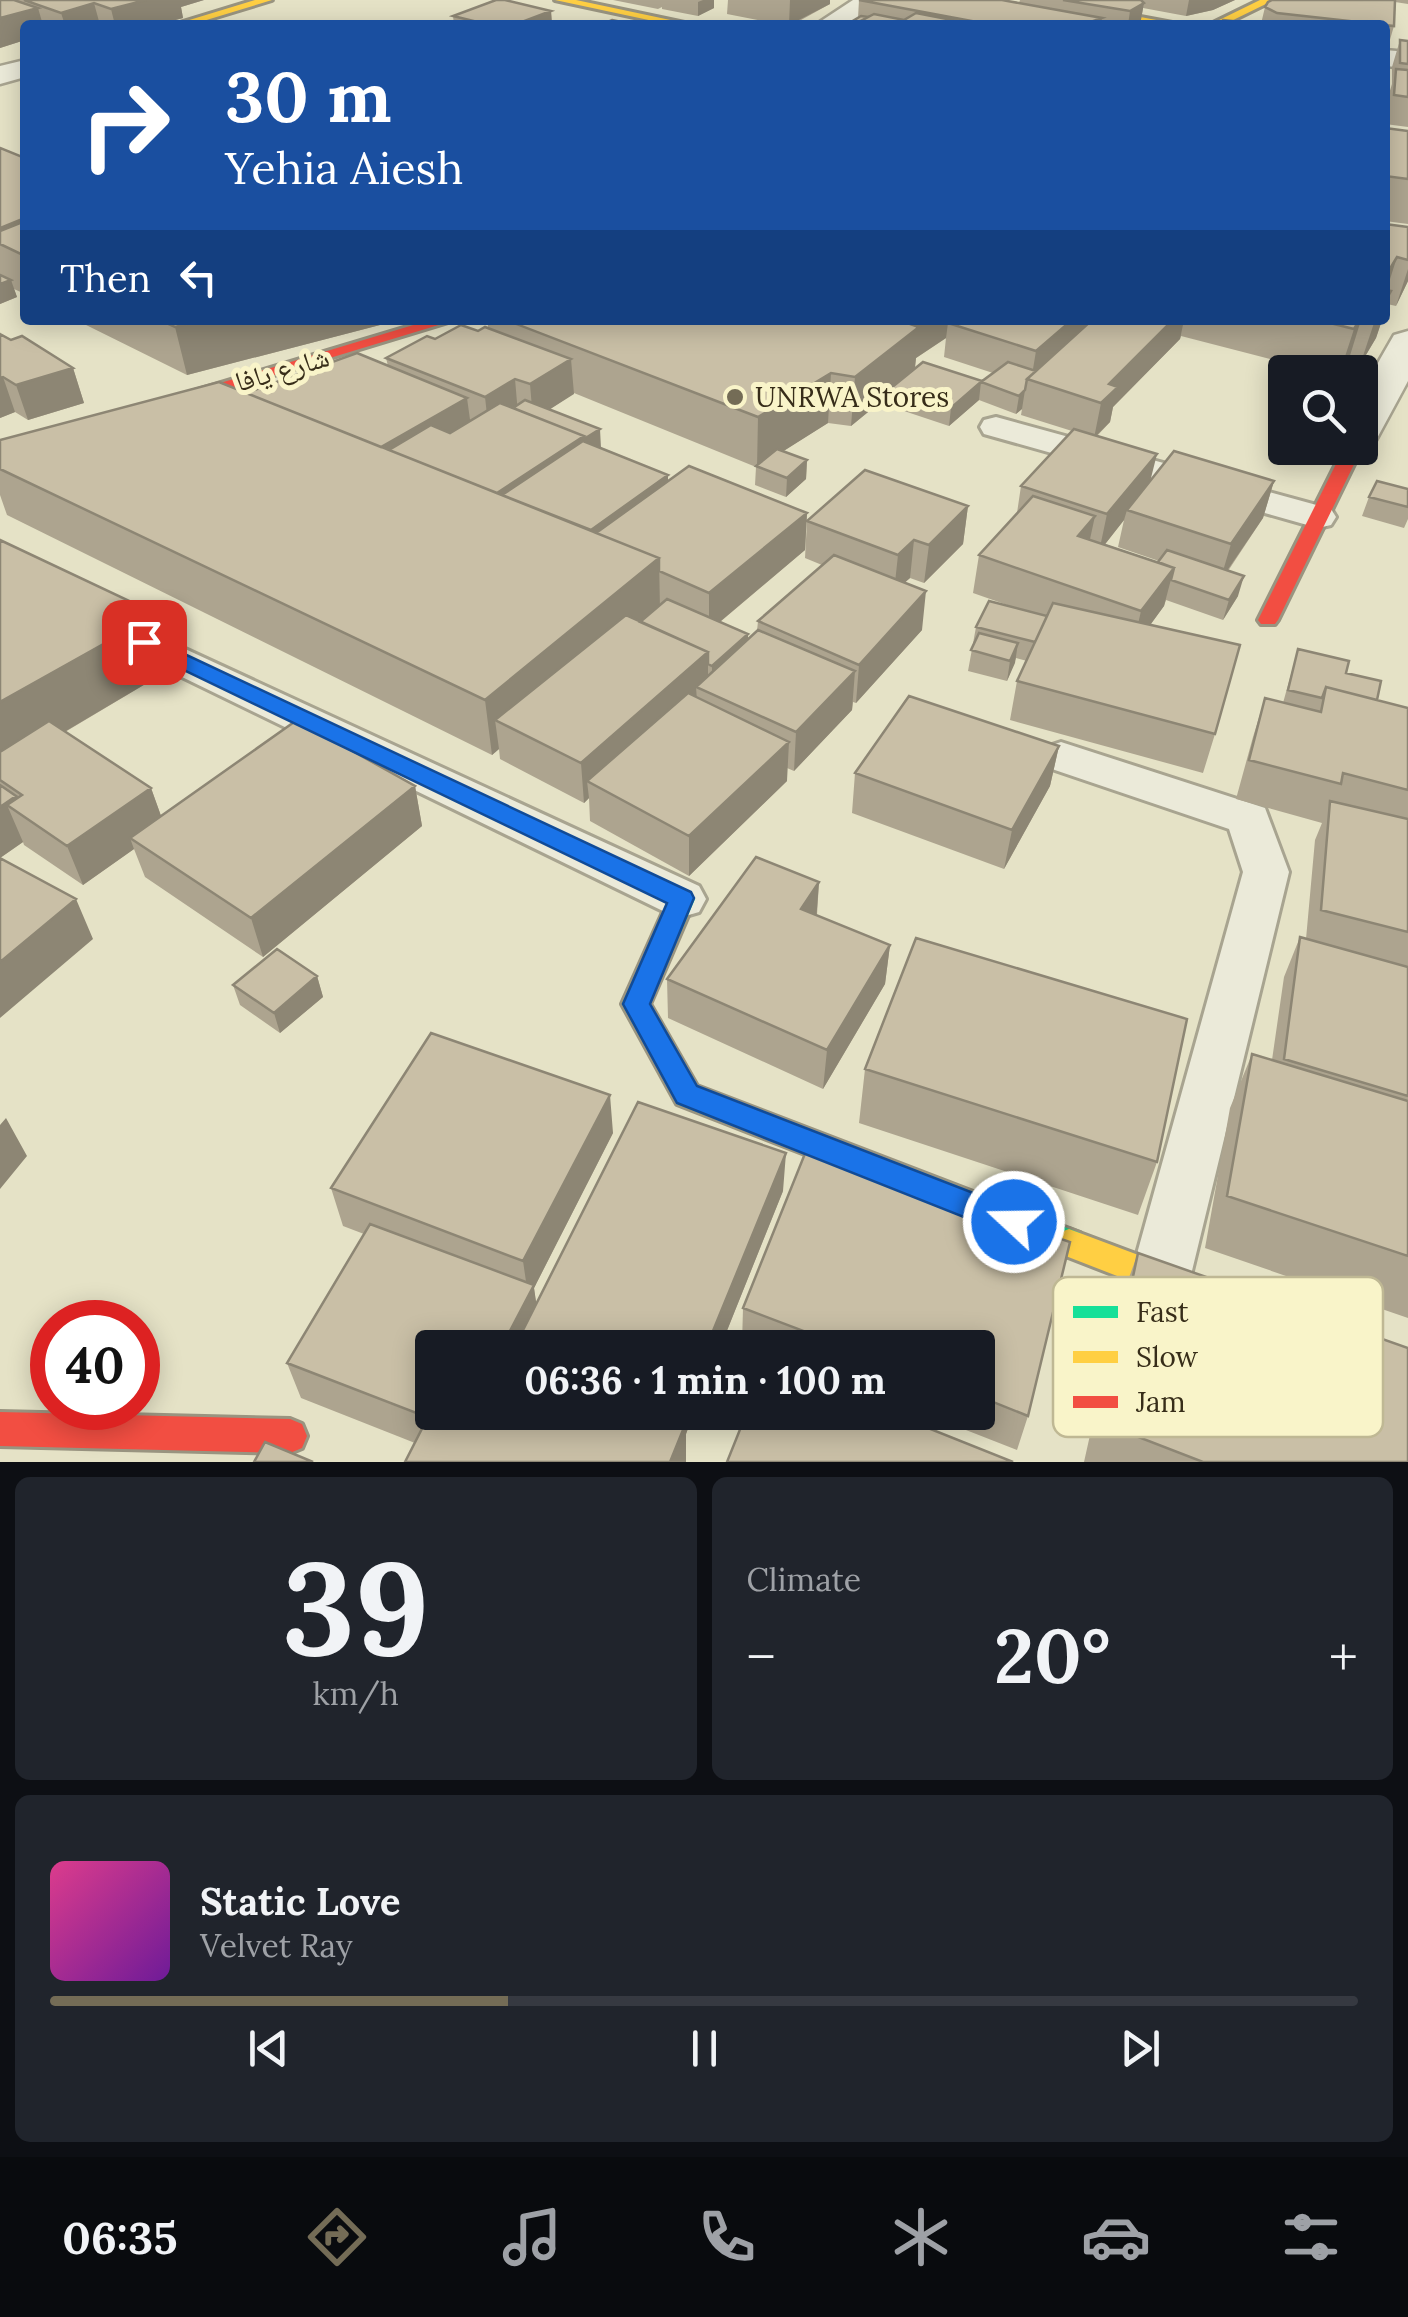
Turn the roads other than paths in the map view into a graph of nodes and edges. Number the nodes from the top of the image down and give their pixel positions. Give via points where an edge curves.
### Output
1 (266, 0) edge
2 (560, 0) edge
3 (871, 0) edge
4 (1032, 0) edge
5 (1269, 0) edge
6 (196, 20) edge
7 (663, 20) edge
8 (837, 20) edge
9 (1149, 20) edge
10 (1225, 20) edge
11 (431, 325) edge
12 (1408, 344) edge
13 (1378, 400) edge
14 (134, 411) edge
15 (996, 427) dead end
16 (1344, 465) edge
17 (1318, 517) junction
18 (90, 616) edge
19 (1268, 620) dead end
20 (1061, 757) dead end
21 (682, 898) joint
22 (1152, 1277) edge
23 (1161, 1277) edge
24 (0, 1429) edge
25 (290, 1436) dead end

1 - 6 street
2 - 7 street
3 - 8 street
4 - 9 street
5 - 10 street
11 - 14 street, شارع يافا
12 - 13 street
15 - 17 lane
16 - 17 street
17 - 19 street
18 - 21 lane
20 - 23 lane via 1249,819 1266,872
21 - 22 street via 636,1004 687,1095
24 - 25 street

